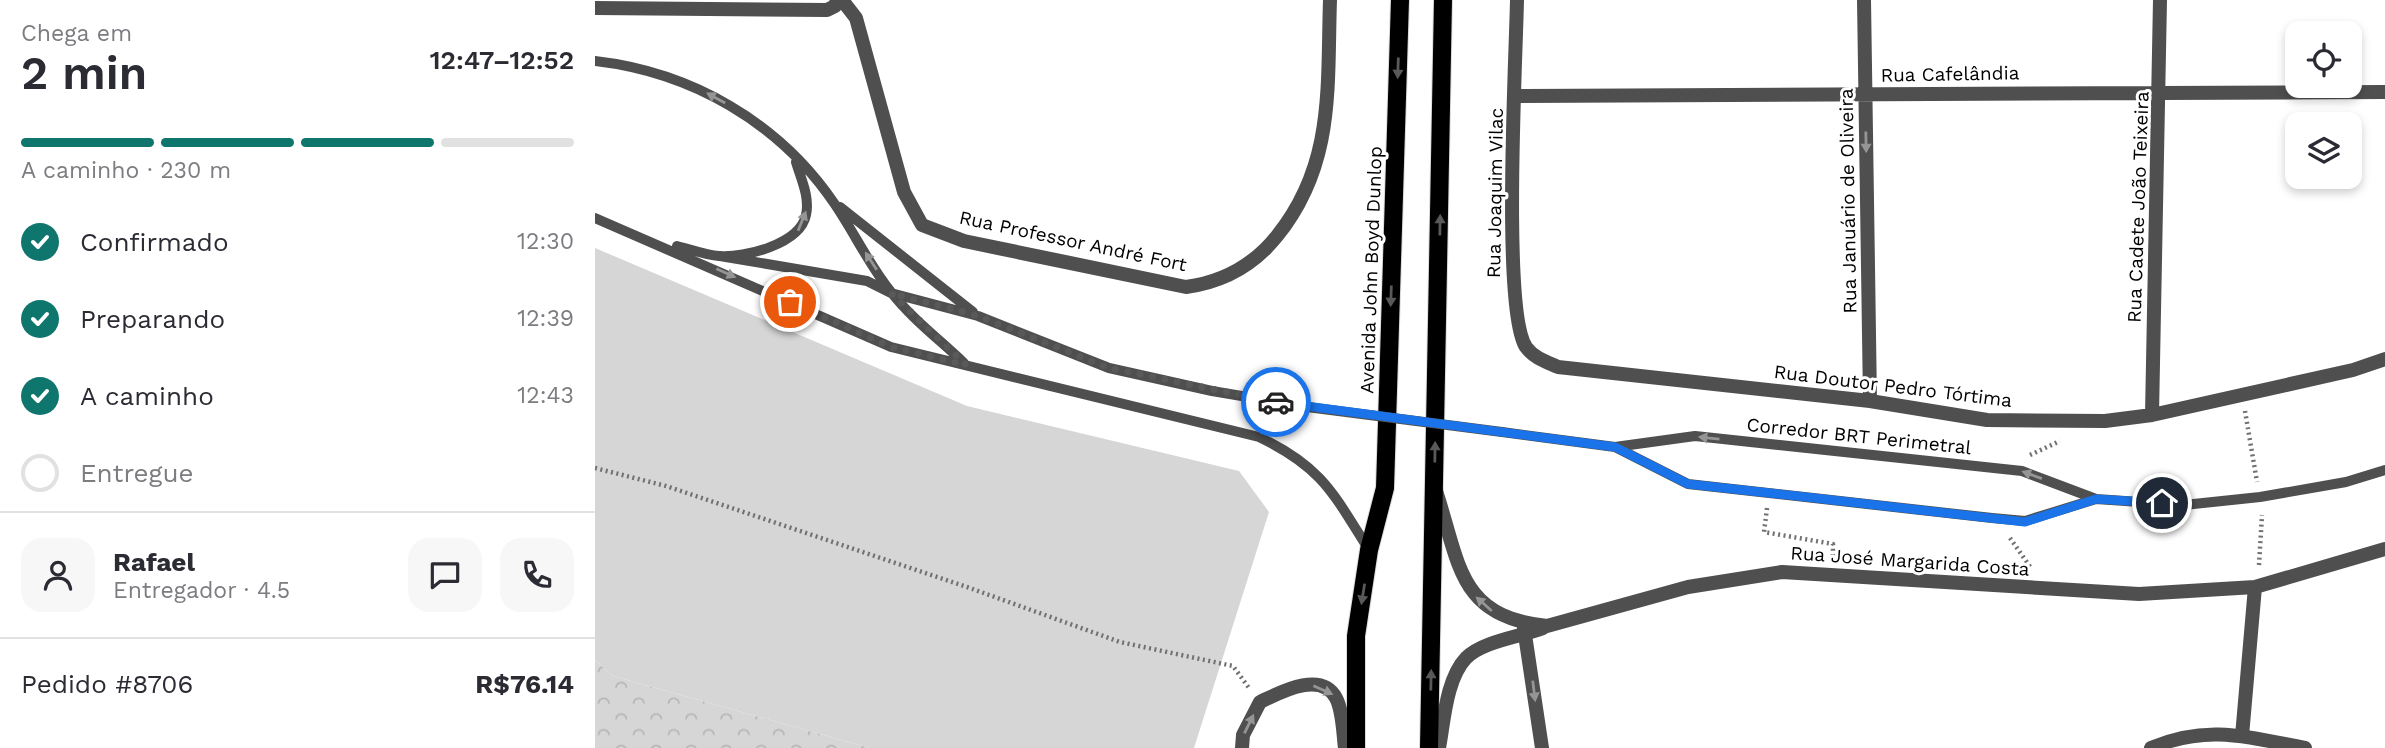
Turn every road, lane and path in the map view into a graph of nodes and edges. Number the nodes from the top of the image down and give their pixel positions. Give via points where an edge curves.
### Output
1 (1330, 0) edge
2 (1401, 0) edge
3 (1443, 0) edge
4 (1517, 0) edge
5 (1864, 0) edge
6 (2160, 0) edge
7 (835, 3) edge
8 (595, 8) edge
9 (595, 61) edge
10 (2160, 91) junction
11 (2385, 92) edge
12 (1865, 95) junction
13 (1515, 96) junction
14 (794, 157) junction
15 (832, 200) junction
16 (595, 218) edge
17 (650, 240) junction
18 (720, 256) junction
19 (891, 293) junction
20 (978, 316) junction
21 (2385, 359) edge
22 (966, 365) junction
23 (1558, 367) joint
24 (2242, 395) junction
25 (1870, 401) junction
26 (2151, 415) junction
27 (1615, 447) junction
28 (595, 468) edge
29 (2385, 470) edge
30 (1435, 486) junction
31 (2260, 498) junction
32 (2096, 499) junction
33 (1764, 532) dead end
34 (1833, 544) dead end
35 (2262, 544) dead end
36 (2385, 549) edge
37 (1369, 550) junction
38 (2255, 587) junction
39 (1524, 629) junction
40 (1259, 702) junction
41 (2242, 736) junction
42 (1242, 748) edge
43 (1345, 748) edge
44 (1356, 748) edge
45 (1429, 748) edge
46 (1439, 748) edge
47 (1542, 748) edge
48 (2151, 748) edge
49 (2305, 748) edge

1 - 7 street, Rua Professor André Fort via 1326,120 1314,174 1291,218 1263,253 1211,284 1185,287 964,241 922,225 904,192 856,18
2 -> 37 main road, Avenida John Boyd Dunlop via 1385,488
30 -> 3 main road
4 - 13 street, Rua Joaquim Vilac
5 - 12 street, Rua Januário de Oliveira
6 - 10 street, Rua Cadete João Teixeira
7 - 8 street
14 -> 9 lane via 774,134 717,98 671,77
10 - 11 street, Rua Cafelândia
10 - 12 street, Rua Cafelândia
10 - 26 street, Rua Cadete João Teixeira
12 - 13 street, Rua Cafelândia
12 -> 25 street, Rua Januário de Oliveira
13 - 23 street, Rua Joaquim Vilac via 1513,299 1527,348
14 - 15 lane
18 -> 14 lane via 780,245 796,235 806,216 807,197
19 -> 15 lane
15 - 20 lane, Corredor BRT Perimetral
16 - 17 lane
17 - 18 lane, Corredor BRT Perimetral
17 -> 22 lane via 891,347
18 - 19 lane, Corredor BRT Perimetral via 867,281
19 - 20 lane, Corredor BRT Perimetral
19 - 22 lane
20 - 27 lane, Corredor BRT Perimetral, bridge via 1109,368 1212,391
21 - 24 street, Rua Doutor Pedro Tórtima
22 - 37 lane via 1259,437 1308,464 1330,488
23 - 25 street, Rua Doutor Pedro Tórtima
24 - 26 street, Rua Doutor Pedro Tórtima
24 - 31 path
25 - 26 street, Rua Doutor Pedro Tórtima via 1987,420 2105,421
32 -> 27 lane, Corredor BRT Perimetral via 2022,471 1695,436
27 - 32 lane, Corredor BRT Perimetral via 1688,484 2025,522
28 - 40 path via 666,486 1120,642 1233,666
29 - 31 lane, Corredor BRT Perimetral
39 -> 30 street via 1479,602 1466,582
45 -> 30 main road
31 - 32 lane, Corredor BRT Perimetral via 2184,505
31 - 35 path
33 - 34 path
36 - 38 street, Rua José Margarida Costa
37 -> 44 main road, Avenida John Boyd Dunlop via 1356,636
38 - 39 street, Rua José Margarida Costa via 2139,594 1782,572 1688,587
38 - 41 street
39 - 46 street, Rua José Margarida Costa via 1466,658 1455,679
39 -> 47 street
42 -> 40 street via 1243,735
40 -> 43 street via 1295,687 1314,685 1331,691 1338,700
41 - 48 street via 2196,733
41 - 49 street

